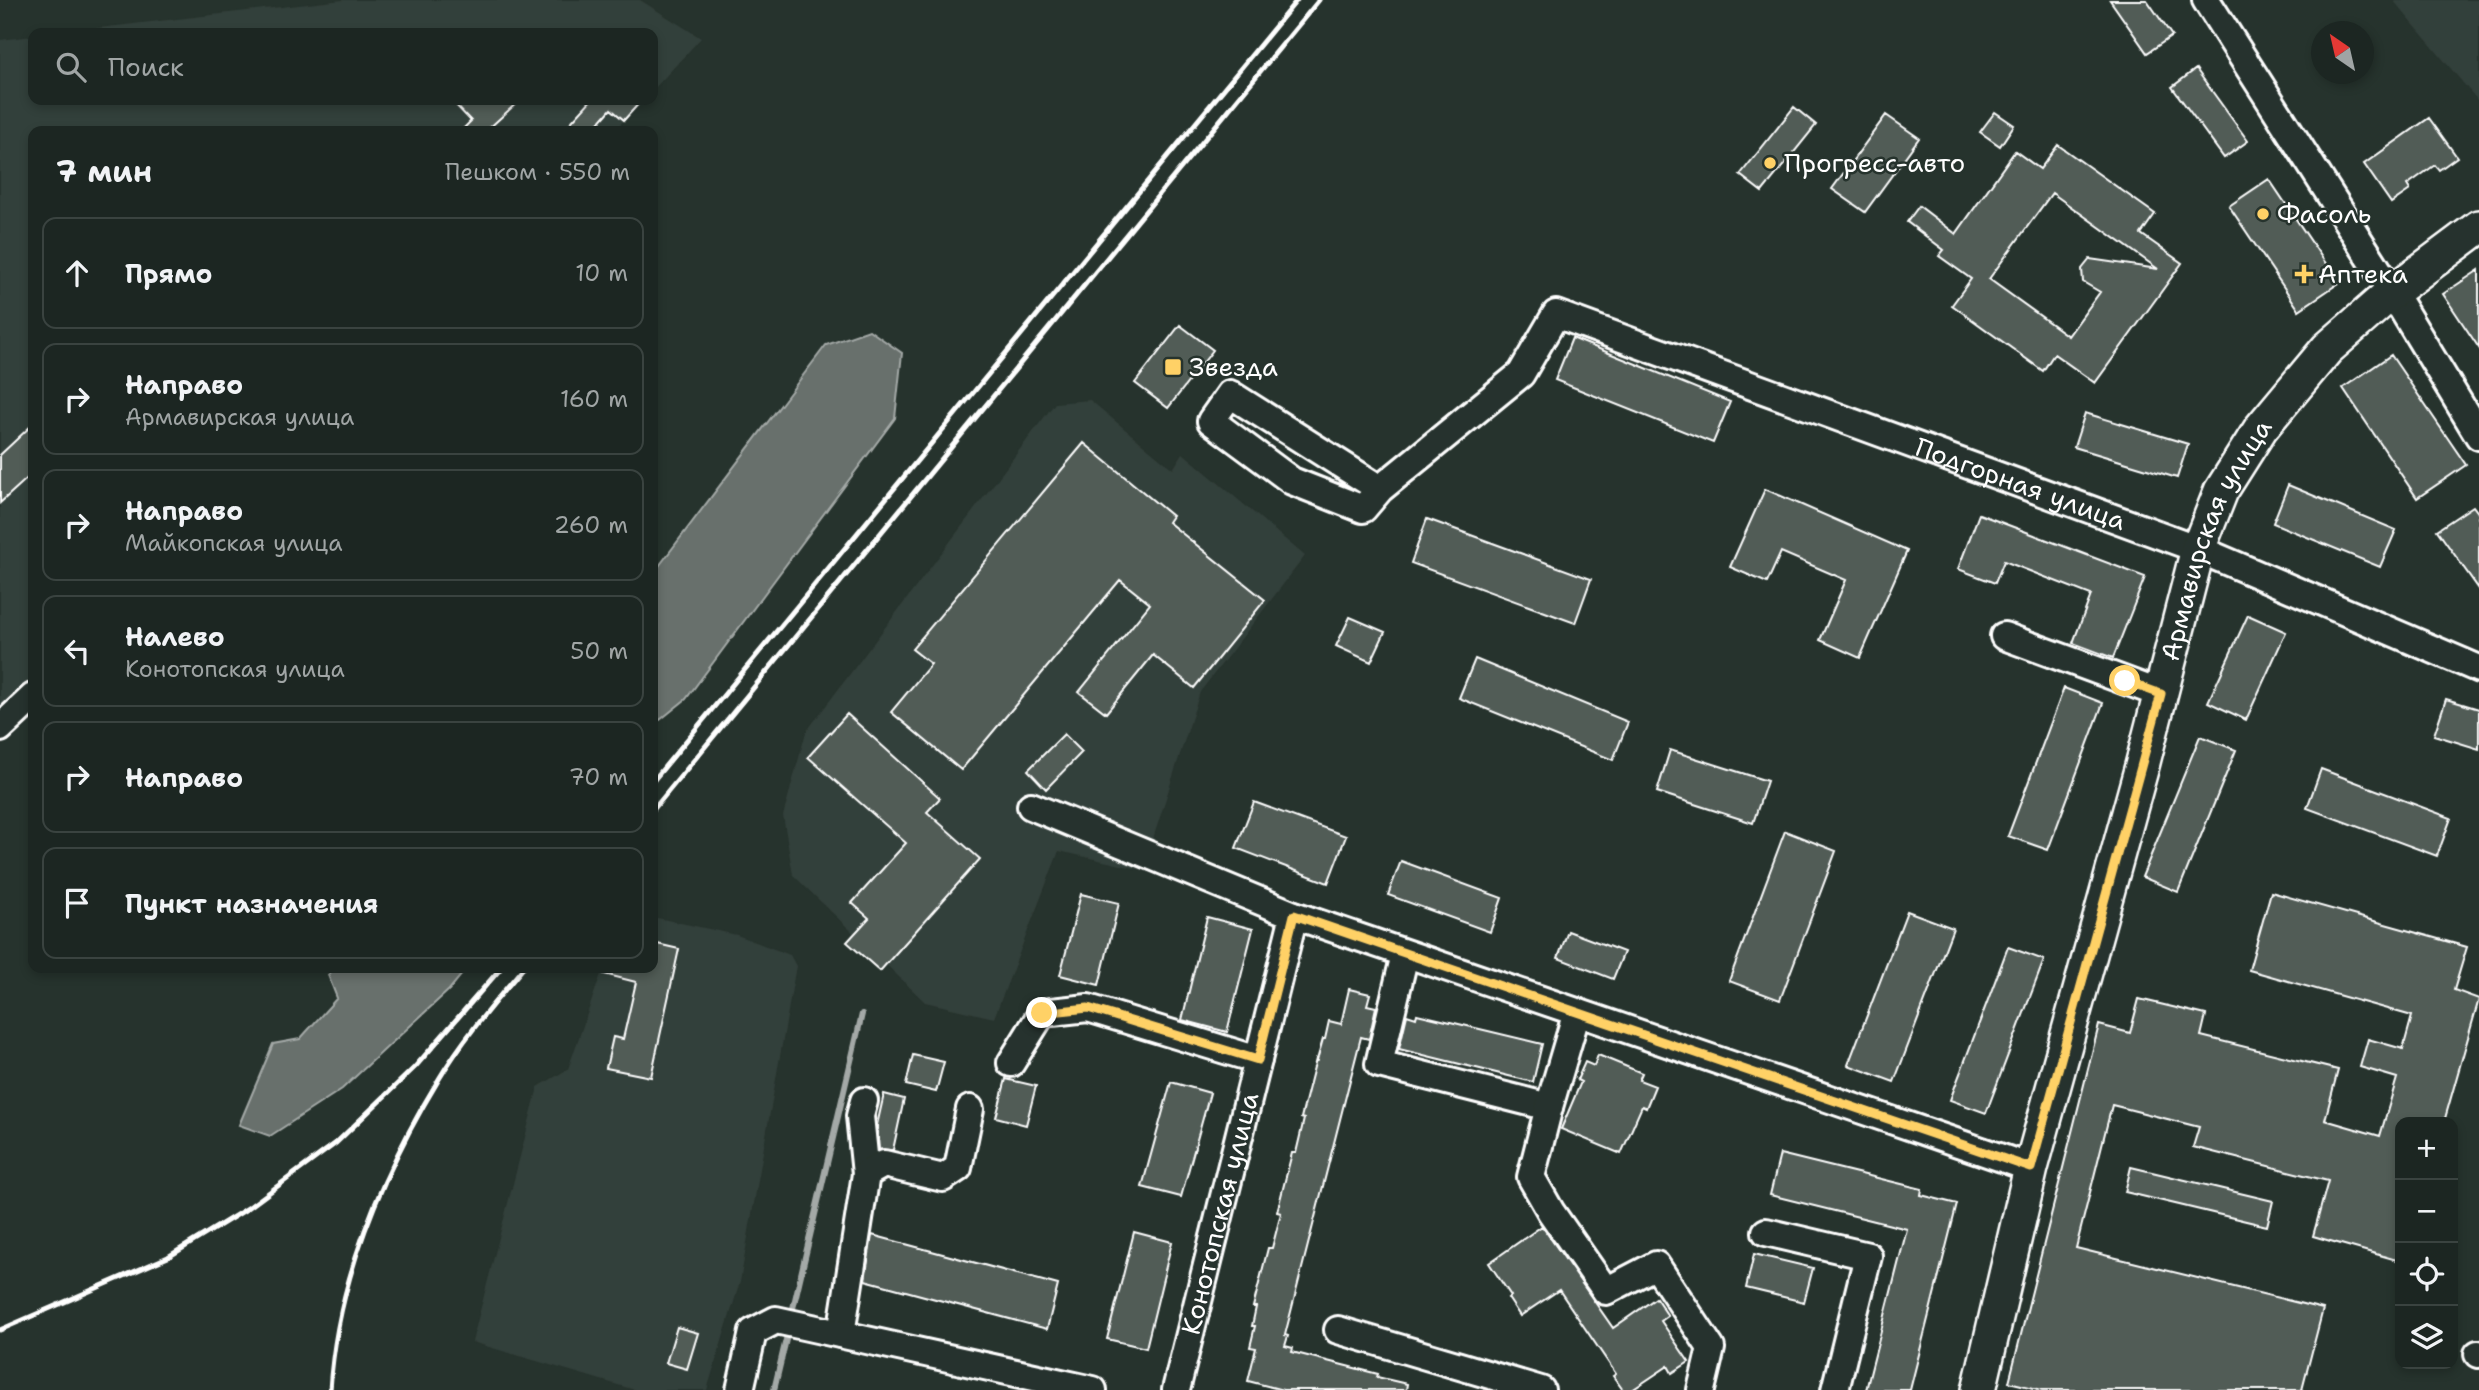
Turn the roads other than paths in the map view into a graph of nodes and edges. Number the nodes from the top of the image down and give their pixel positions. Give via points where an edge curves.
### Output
1 (2206, 0) edge
2 (2479, 227) edge
3 (2392, 292) junction
4 (2479, 436) edge
5 (1380, 489) junction
6 (2199, 549) junction
7 (2004, 636) dead end
8 (2479, 668) edge
9 (2161, 694) junction
10 (28, 702) edge
11 (0, 728) edge
12 (1031, 806) dead end
13 (1294, 915) junction
14 (1405, 954) junction
15 (1577, 1012) junction
16 (1258, 1060) junction
17 (1011, 1063) dead end
18 (864, 1101) dead end
19 (1549, 1107) junction
20 (970, 1109) dead end
21 (2031, 1168) junction
22 (866, 1174) junction
23 (1766, 1232) dead end
24 (1338, 1331) dead end
25 (841, 1334) junction
26 (740, 1390) edge
27 (1093, 1390) edge
28 (1176, 1390) edge
29 (1541, 1390) edge
30 (1700, 1390) edge
31 (1835, 1390) edge
32 (1979, 1390) edge

1 - 3 street
2 - 3 main road, Армавирская улица
3 - 4 street
3 - 6 main road, Армавирская улица via 2327,349 2261,428 2221,491
5 - 5 street via 1363,509 1292,481 1211,421 1230,394
5 - 6 street, Подгорная улица via 1521,374 1556,314
6 - 8 street, Подгорная улица
6 - 9 main road, Армавирская улица
7 - 9 street
9 - 21 main road, Армавирская улица
10 - 11 street
12 - 13 street
13 - 14 street
13 - 16 street, Конотопская улица
14 - 15 street
14 - 19 street via 1379,1064
15 - 19 street
15 - 21 street
16 - 17 street via 1088,1008 1042,1013
16 - 28 street, Конотопская улица
18 - 22 street via 860,1116
19 - 30 street via 1531,1177 1606,1291 1656,1265 1711,1348
20 - 22 street via 958,1168 943,1178 884,1164
21 - 32 main road, Армавирская улица
22 - 25 street
23 - 31 street via 1868,1256
24 - 29 street
25 - 26 street via 776,1320 753,1332
25 - 27 street

